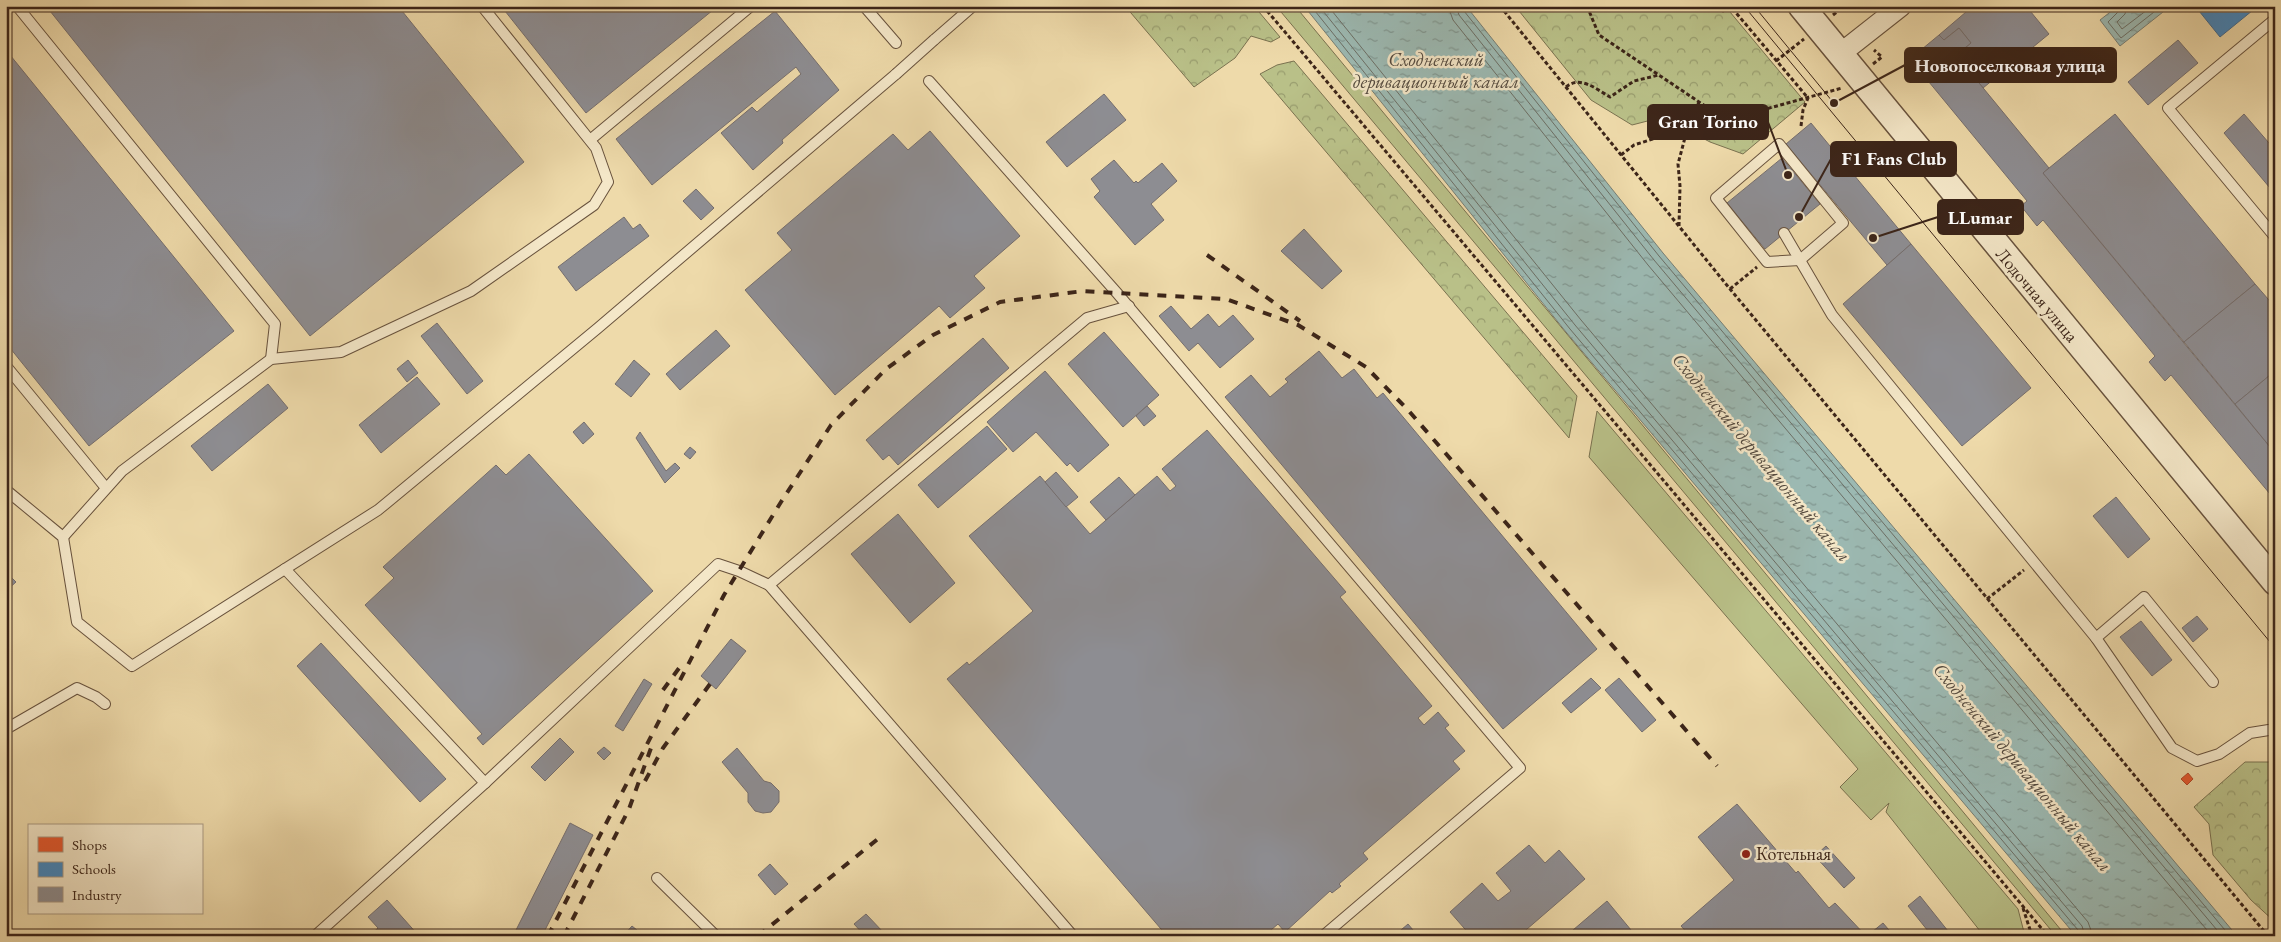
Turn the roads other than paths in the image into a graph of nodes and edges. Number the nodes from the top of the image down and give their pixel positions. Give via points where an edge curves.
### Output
1 (17, 6) edge
2 (482, 6) edge
3 (751, 6) edge
4 (864, 6) edge
5 (973, 6) edge
6 (1802, 6) edge
7 (1901, 6) edge
8 (2275, 19) edge
9 (896, 43) dead end
10 (1840, 54) junction
11 (929, 81) dead end
12 (590, 140) junction
13 (1740, 178) junction
14 (1747, 187) dead end
15 (1784, 233) dead end
16 (2275, 237) edge
17 (1800, 260) junction
18 (1129, 306) junction
19 (271, 359) junction
20 (6, 366) edge
21 (106, 488) junction
22 (6, 490) edge
23 (63, 537) junction
24 (285, 569) junction
25 (2275, 582) edge
26 (769, 585) junction
27 (2096, 638) junction
28 (2213, 682) dead end
29 (105, 704) dead end
30 (6, 729) edge
31 (2275, 729) edge
32 (485, 783) junction
33 (657, 878) dead end
34 (314, 936) edge
35 (716, 936) edge
36 (1073, 936) edge
37 (1323, 936) edge

1 - 19 lane via 275,324
2 - 12 lane
3 - 12 lane
4 - 9 lane
5 - 24 lane, bridge via 598,328 378,510
6 - 10 street, Лодочная улица
7 - 10 street
8 - 16 lane via 2168,108
10 - 25 street, Лодочная улица
11 - 18 lane
12 - 19 lane via 608,182 594,205 471,291 341,352
13 - 14 lane
13 - 17 lane via 1716,198 1767,262
13 - 17 lane via 1780,144 1843,223
15 - 17 lane
17 - 27 lane via 1832,315
18 - 26 lane via 1087,318
18 - 37 lane via 1520,768
19 - 21 lane via 122,470
20 - 21 lane
21 - 23 lane
22 - 23 lane
23 - 24 lane via 77,622 132,666
24 - 32 lane
26 - 32 lane via 718,564
26 - 36 lane
27 - 28 lane via 2144,597
27 - 31 lane via 2172,748 2197,761 2219,754 2250,733
29 - 30 lane via 78,688
32 - 34 lane
33 - 35 lane

